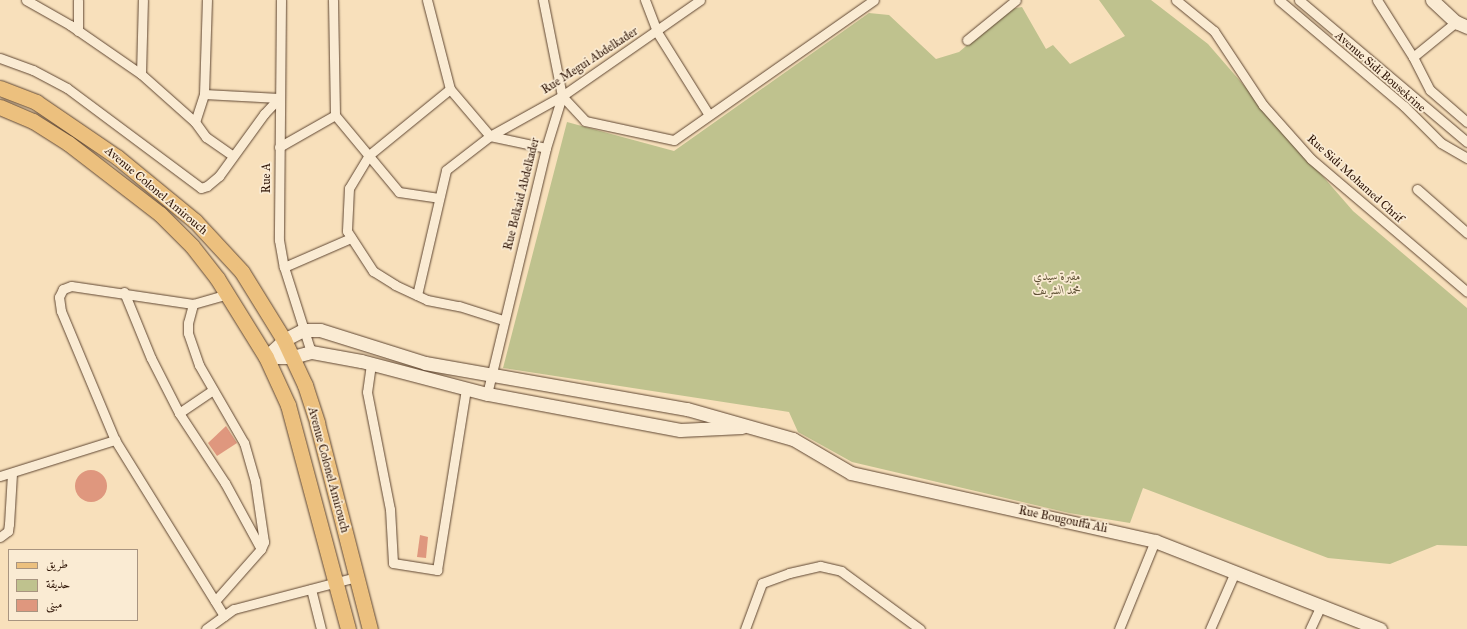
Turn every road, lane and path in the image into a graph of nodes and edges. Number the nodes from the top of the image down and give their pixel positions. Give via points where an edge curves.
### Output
1 (26, 0) edge
2 (78, 0) edge
3 (143, 0) edge
4 (207, 0) edge
5 (281, 0) edge
6 (333, 0) edge
7 (426, 0) edge
8 (543, 0) edge
9 (645, 0) edge
10 (700, 0) edge
11 (874, 0) edge
12 (1016, 0) edge
13 (1176, 0) edge
14 (1279, 0) edge
15 (1299, 0) edge
16 (1377, 0) edge
17 (1432, 0) edge
18 (1461, 24) edge
19 (78, 30) junction
20 (657, 32) junction
21 (967, 40) dead end
22 (1413, 57) junction
23 (0, 58) edge
24 (141, 74) junction
25 (0, 88) edge
26 (450, 89) junction
27 (204, 94) junction
28 (562, 96) junction
29 (279, 98) junction
30 (0, 107) edge
31 (335, 115) junction
32 (709, 115) junction
33 (195, 122) junction
34 (1467, 122) edge
35 (490, 136) junction
36 (1467, 142) edge
37 (279, 146) junction
38 (546, 148) junction
39 (369, 155) junction
40 (233, 156) junction
41 (1467, 158) edge
42 (1417, 189) dead end
43 (439, 198) junction
44 (1467, 233) edge
45 (351, 238) junction
46 (284, 268) junction
47 (124, 292) junction
48 (1467, 292) edge
49 (228, 294) junction
50 (417, 296) junction
51 (193, 304) junction
52 (503, 320) junction
53 (303, 330) junction
54 (284, 340) junction
55 (311, 352) junction
56 (292, 357) junction
57 (266, 358) junction
58 (371, 364) junction
59 (491, 376) junction
60 (466, 389) junction
61 (213, 390) junction
62 (487, 394) junction
63 (179, 413) junction
64 (742, 426) junction
65 (115, 440) junction
66 (12, 474) junction
67 (0, 476) edge
68 (0, 537) edge
69 (1155, 541) junction
70 (261, 549) junction
71 (1235, 572) junction
72 (356, 577) junction
73 (336, 582) junction
74 (312, 589) junction
75 (215, 601) junction
76 (1320, 608) junction
77 (224, 616) junction
78 (206, 629) edge
79 (321, 629) edge
80 (348, 629) edge
81 (370, 629) edge
82 (745, 629) edge
83 (920, 629) edge
84 (1119, 629) edge
85 (1210, 629) edge
86 (1310, 629) edge
87 (1380, 629) edge

1 - 19 street
2 - 19 street
3 - 24 street
4 - 27 street
5 - 29 street, Rue A
6 - 31 street
7 - 26 street
8 - 28 street, Rue Belkaid Abdelkader
9 - 20 street
10 - 20 street, Rue Megui Abdelkader
11 - 32 street
12 - 21 street
13 - 48 street, Rue Sidi Mohamed Chrif via 1214,31 1263,105 1311,159
14 - 41 street, Avenue Sidi Bousekrine via 1404,106 1441,143
15 - 36 street, Avenue Sidi Bousekrine
16 - 22 street, Avenue Sidi Bousekrine
17 - 18 street
18 - 22 street
19 - 24 street
20 - 28 street, Rue Megui Abdelkader
20 - 32 street
22 - 34 street, Avenue Sidi Bousekrine via 1430,90
23 - 40 street via 33,70 67,88 201,188 219,176
24 - 33 street
25 - 54 main road, Avenue Colonel Amirouch via 36,102 74,126 117,157 195,221 242,272
26 - 35 street
26 - 39 street
27 - 29 street
27 - 33 street
28 - 32 street via 585,121 674,140
28 - 35 street, Rue Megui Abdelkader
28 - 38 street, Rue Belkaid Abdelkader
29 - 37 street, Rue A
29 - 40 street
30 - 49 main road, Avenue Colonel Amirouch via 33,121 68,143 160,214 192,246
31 - 37 street
31 - 39 street
33 - 40 street via 206,137
35 - 38 street
35 - 43 street, Rue Megui Abdelkader via 446,170
37 - 46 street, Rue A via 279,240
38 - 52 street, Rue Belkaid Abdelkader
39 - 43 street via 399,192
39 - 45 street via 349,188 347,231
42 - 44 street
43 - 50 street, Rue Megui Abdelkader
45 - 46 street
45 - 50 street via 372,272
46 - 53 street, Rue A
47 - 51 street
47 - 63 street via 151,358
47 - 65 street via 71,286 63,289 59,297 61,311
49 - 51 street
49 - 57 main road, Avenue Colonel Amirouch
50 - 52 street
51 - 61 street via 188,333 199,365
52 - 59 street, Rue Belkaid Abdelkader
53 - 54 street
53 - 55 street, Rue A
53 - 59 street, Rue Bougouffa Ali via 320,330 426,363
54 - 56 main road, Avenue Colonel Amirouch
54 - 57 street
55 - 56 street
55 - 58 street
56 - 57 street
56 - 72 main road, Avenue Colonel Amirouch via 305,385 317,422
57 - 73 main road, Avenue Colonel Amirouch via 288,405
58 - 60 street
58 - 60 street via 367,392 390,509 393,563 437,570
59 - 62 street, Rue Belkaid Abdelkader
59 - 64 street, Rue Bougouffa Ali via 687,409
60 - 62 street
61 - 63 street
61 - 70 street via 244,443 256,488 263,538
62 - 64 street via 680,430
63 - 70 street via 225,483
64 - 69 street, Rue Bougouffa Ali via 792,439 851,473
65 - 66 street
65 - 75 street
66 - 67 street
66 - 68 street via 8,531
69 - 71 street, Rue Bougouffa Ali
69 - 84 street
70 - 75 street
71 - 76 street, Rue Bougouffa Ali
71 - 85 street
72 - 73 street
72 - 81 main road, Avenue Colonel Amirouch
73 - 74 street
73 - 80 main road, Avenue Colonel Amirouch
74 - 77 street via 234,610
74 - 79 street
75 - 77 street
76 - 86 street
76 - 87 street, Rue Bougouffa Ali
77 - 78 street
82 - 83 street via 762,583 789,573 820,566 841,571

